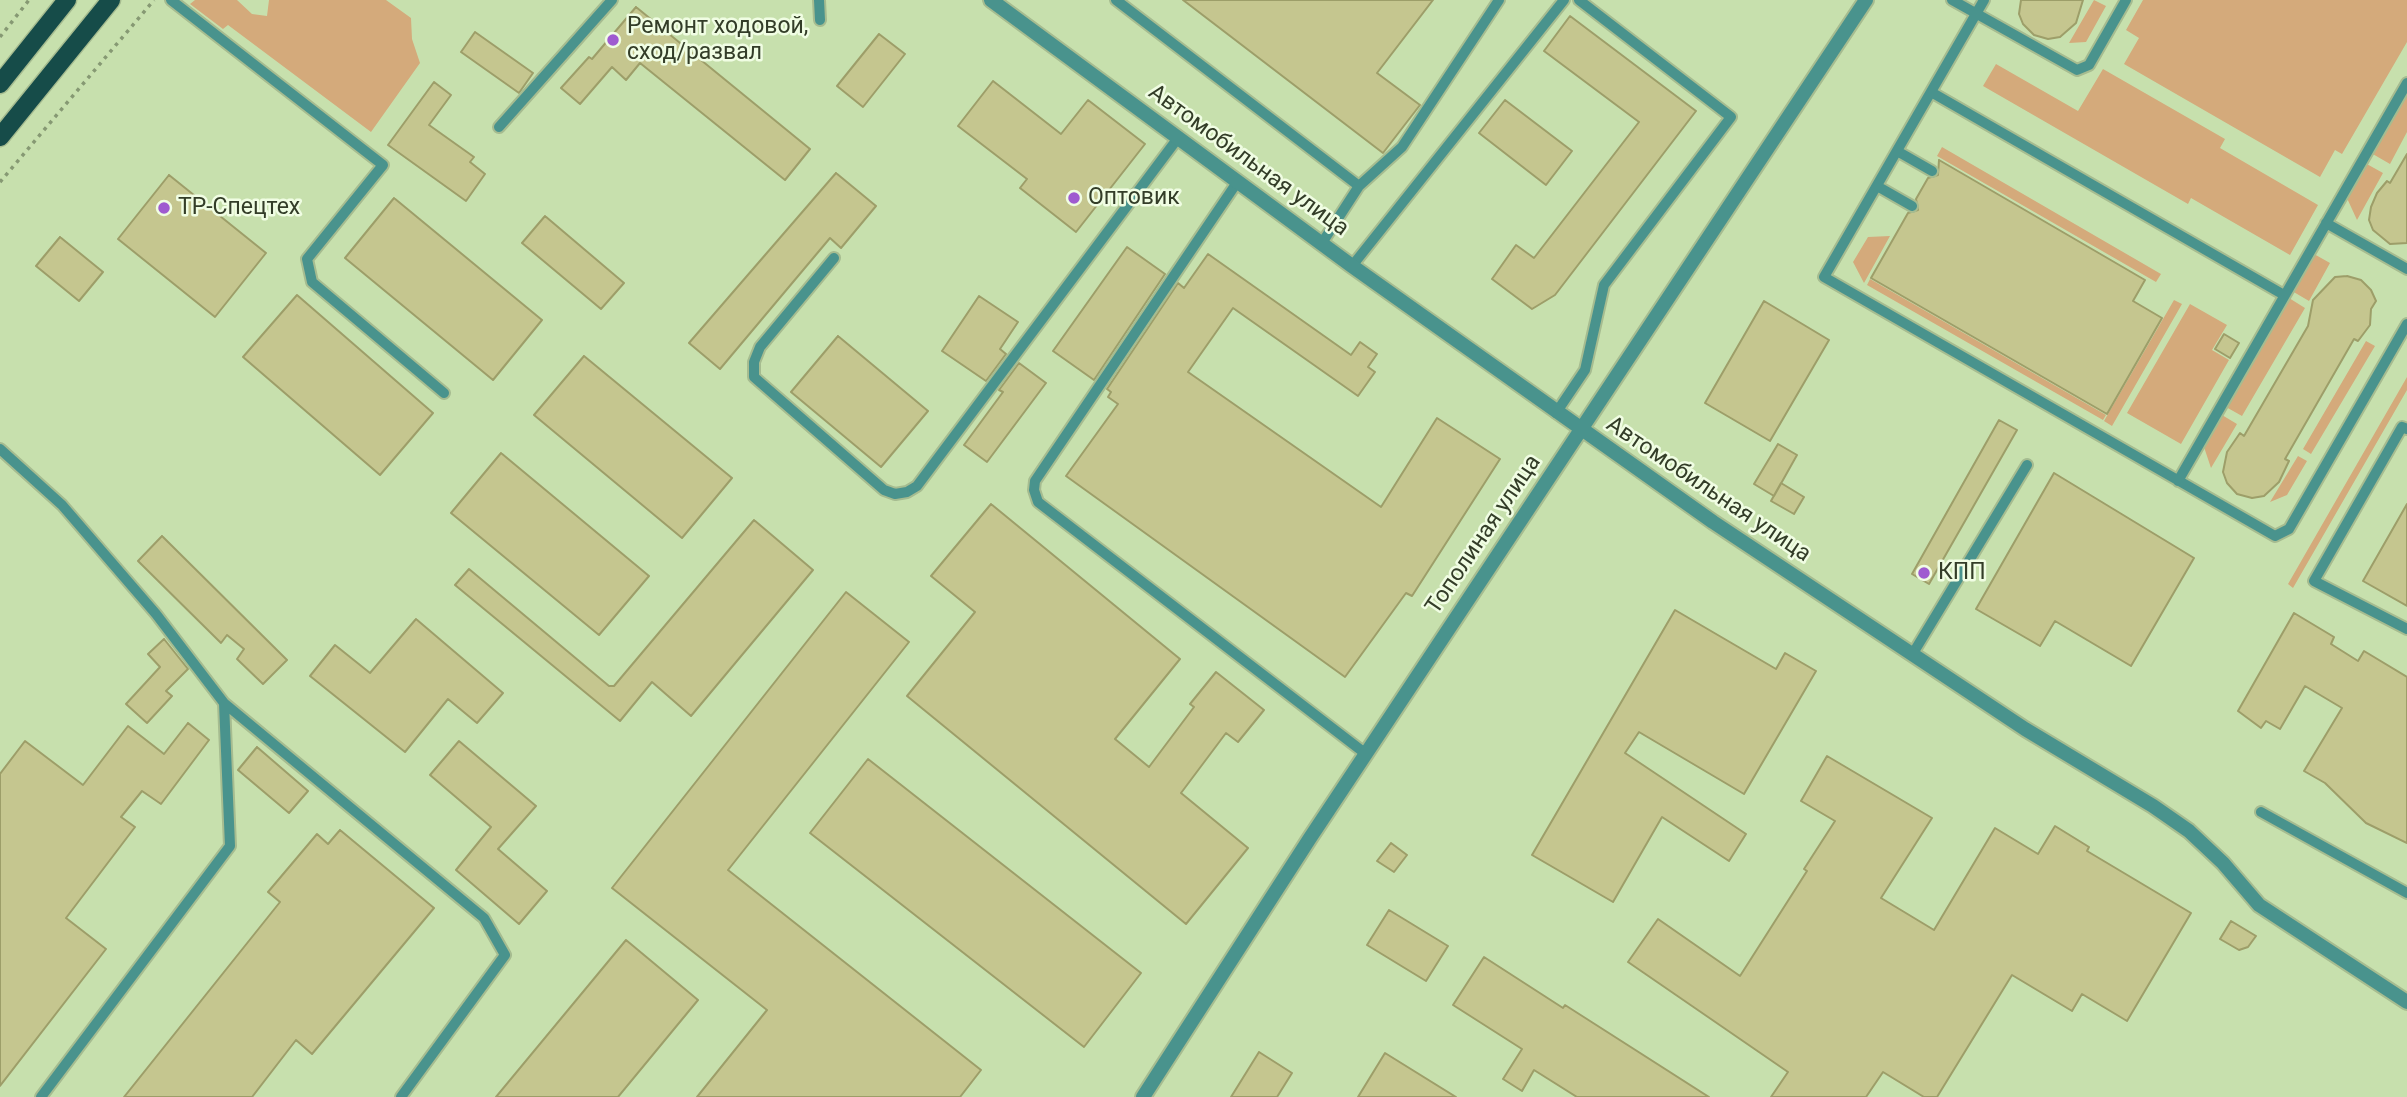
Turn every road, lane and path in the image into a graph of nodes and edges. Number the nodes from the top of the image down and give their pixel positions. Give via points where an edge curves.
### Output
1 (29, 0) edge
2 (67, 0) edge
3 (111, 0) edge
4 (154, 0) edge
5 (171, 0) edge
6 (612, 0) edge
7 (819, 0) edge
8 (991, 0) edge
9 (1116, 0) edge
10 (1499, 0) edge
11 (1563, 0) edge
12 (1579, 0) edge
13 (1866, 0) edge
14 (1952, 0) edge
15 (1984, 0) edge
16 (2126, 0) edge
17 (1976, 14) junction
18 (820, 20) dead end
19 (0, 37) edge
20 (2407, 83) edge
21 (0, 84) edge
22 (1931, 92) junction
23 (499, 127) dead end
24 (0, 137) edge
25 (1178, 138) junction
26 (1897, 151) junction
27 (1932, 171) dead end
28 (1238, 181) junction
29 (0, 182) edge
30 (1359, 186) junction
31 (1877, 186) junction
32 (1912, 206) dead end
33 (2326, 223) junction
34 (1322, 243) junction
35 (834, 258) dead end
36 (1353, 266) junction
37 (2407, 269) edge
38 (2284, 295) junction
39 (2407, 324) edge
40 (444, 393) dead end
41 (1556, 413) junction
42 (2407, 429) edge
43 (1581, 431) junction
44 (0, 449) edge
45 (2027, 465) dead end
46 (2178, 481) junction
47 (2407, 629) edge
48 (1912, 655) junction
49 (224, 703) junction
50 (1366, 754) junction
51 (2261, 812) dead end
52 (2407, 892) edge
53 (2407, 1002) edge
54 (41, 1097) edge
55 (401, 1097) edge
56 (1143, 1097) edge

1 - 19 path
2 - 21 main road
3 - 24 main road
4 - 29 path
5 - 40 lane via 383,165 307,259 312,282
6 - 23 lane
7 - 18 lane
8 - 25 street, Автомобильная улица
9 - 30 lane
10 - 30 lane via 1402,147
11 - 36 lane
12 - 41 lane via 1731,117 1604,285 1585,370
13 - 43 street, Тополиная улица
14 - 17 lane
15 - 17 lane
16 - 17 lane via 2089,65 2077,71
17 - 22 lane
20 - 33 lane
22 - 26 lane
22 - 38 lane
25 - 28 street, Автомобильная улица
25 - 35 lane via 917,486 907,492 884,490 754,377 760,346
26 - 27 lane
26 - 31 lane
28 - 34 street, Автомобильная улица
28 - 50 lane via 1035,481 1034,490 1038,502
30 - 34 lane
31 - 32 lane
31 - 46 lane via 1824,277
33 - 37 lane
33 - 38 lane
34 - 36 street, Автомобильная улица
36 - 41 street, Автомобильная улица
38 - 46 lane
39 - 46 lane via 2283,534 2268,533
41 - 43 street, Автомобильная улица
42 - 47 lane via 2402,427 2314,581
43 - 48 street, Автомобильная улица
43 - 50 street, Тополиная улица
44 - 49 lane via 62,505 156,614
45 - 48 lane
48 - 53 street, Автомобильная улица via 2189,831 2259,905
49 - 54 lane via 230,846
49 - 55 lane via 484,918 505,955
50 - 56 street, Тополиная улица
51 - 52 lane

